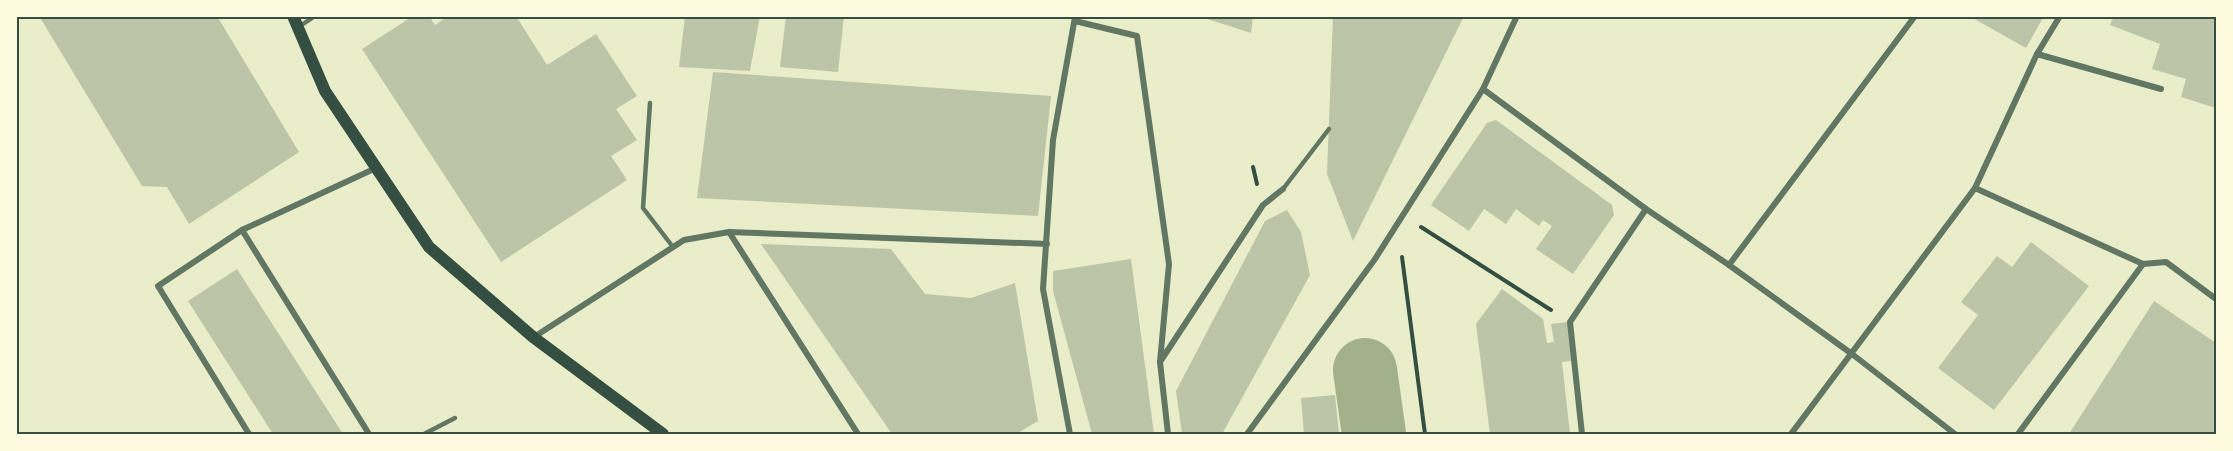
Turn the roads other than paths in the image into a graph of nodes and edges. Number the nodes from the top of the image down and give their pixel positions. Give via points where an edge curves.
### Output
1 (315, 16) edge
2 (1517, 16) edge
3 (1915, 16) edge
4 (2060, 16) edge
5 (1075, 19) edge
6 (295, 22) edge
7 (2037, 54) junction
8 (1483, 89) junction
9 (2161, 89) dead end
10 (650, 103) dead end
11 (1329, 129) dead end
12 (376, 168) junction
13 (1975, 188) junction
14 (1283, 189) joint
15 (1646, 209) junction
16 (242, 230) junction
17 (729, 232) junction
18 (1047, 244) junction
19 (673, 247) junction
20 (2143, 264) junction
21 (1729, 265) junction
22 (2217, 298) edge
23 (533, 337) junction
24 (1852, 354) junction
25 (1160, 362) junction
26 (455, 418) dead end
27 (249, 435) edge
28 (369, 435) edge
29 (424, 435) edge
30 (663, 435) edge
31 (858, 435) edge
32 (1070, 435) edge
33 (1168, 435) edge
34 (1247, 435) edge
35 (1582, 435) edge
36 (1791, 435) edge
37 (1955, 435) edge
38 (2018, 435) edge

1 - 6 lane
2 - 8 street
3 - 21 street
4 - 7 street
5 - 18 street via 1053,140
5 - 25 street via 1137,36 1169,264
6 - 12 main road via 325,92
7 - 9 street
7 - 13 street
8 - 15 street
8 - 34 street via 1375,259
10 - 19 lane via 643,207
11 - 14 lane
12 - 16 street
12 - 23 main road via 429,247
13 - 20 street
13 - 24 street
14 - 25 street via 1263,205
15 - 21 street
15 - 35 street via 1570,322
16 - 27 street via 158,286
16 - 28 street
17 - 18 street
17 - 19 street via 684,240
17 - 31 street
18 - 32 street via 1043,289
19 - 23 street
20 - 22 street via 2166,262
20 - 38 street
21 - 24 street
23 - 30 main road
24 - 36 street
24 - 37 street
25 - 33 street
26 - 29 lane

